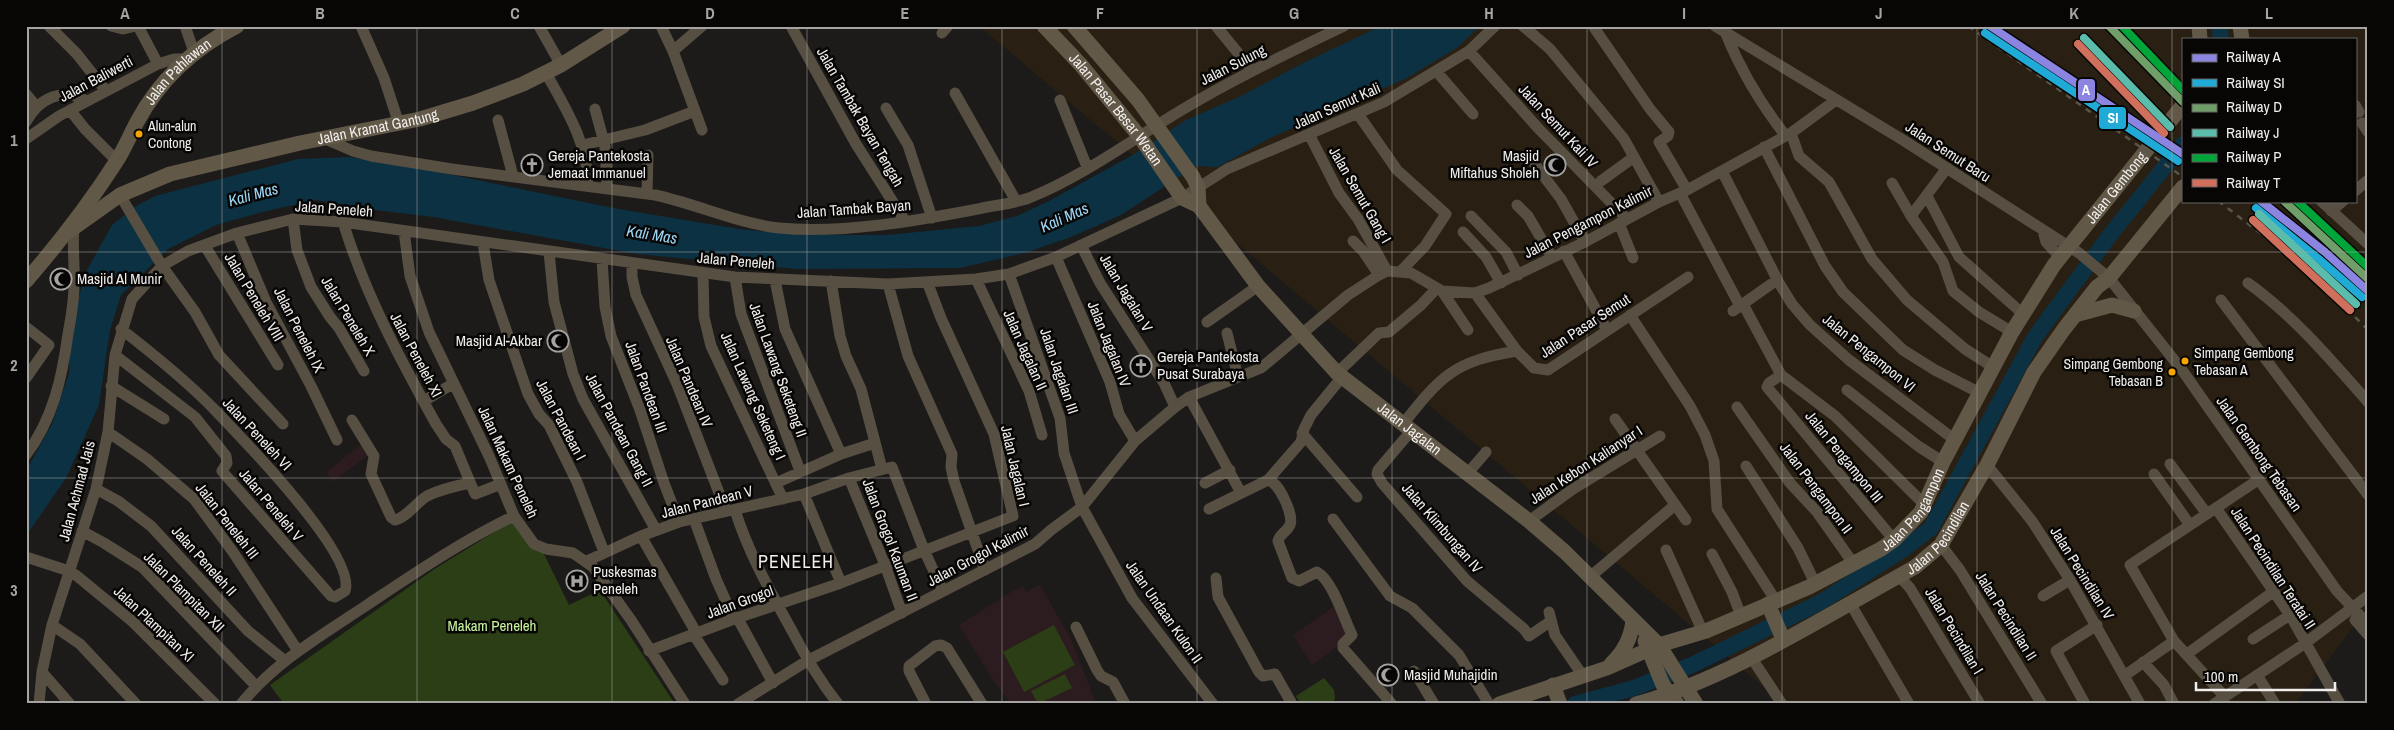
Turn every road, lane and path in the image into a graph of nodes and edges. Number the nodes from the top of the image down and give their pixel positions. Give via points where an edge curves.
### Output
1 (50, 26) edge
2 (111, 26) edge
3 (137, 26) edge
4 (185, 26) edge
5 (237, 26) edge
6 (361, 26) edge
7 (539, 26) edge
8 (623, 26) edge
9 (661, 26) edge
10 (702, 26) edge
11 (791, 26) edge
12 (1044, 26) edge
13 (1074, 26) edge
14 (1216, 26) edge
15 (1495, 26) edge
16 (1523, 26) edge
17 (1593, 26) edge
18 (1715, 26) edge
19 (1339, 27) edge
20 (1726, 34) junction
21 (673, 51) junction
22 (1469, 51) junction
23 (189, 56) junction
24 (158, 64) junction
25 (562, 65) junction
26 (1252, 70) junction
27 (1437, 72) junction
28 (546, 73) junction
29 (1122, 81) junction
30 (106, 91) junction
31 (955, 93) dead end
32 (26, 94) edge
33 (1105, 96) junction
34 (1060, 100) dead end
35 (1836, 100) junction
36 (87, 101) junction
37 (36, 106) junction
38 (2182, 106) edge
39 (886, 108) dead end
40 (595, 109) dead end
41 (70, 110) junction
42 (695, 111) junction
43 (1358, 114) junction
44 (1473, 114) dead end
45 (498, 120) dead end
46 (26, 122) edge
47 (399, 124) junction
48 (702, 130) dead end
49 (1159, 130) junction
50 (1309, 134) junction
51 (1788, 134) junction
52 (323, 138) junction
53 (26, 139) edge
54 (604, 141) junction
55 (1143, 141) junction
56 (583, 145) junction
57 (1764, 147) junction
58 (648, 155) dead end
59 (1634, 157) junction
60 (1530, 158) dead end
61 (117, 161) junction
62 (1087, 167) junction
63 (1946, 168) junction
64 (1722, 171) junction
65 (513, 176) junction
66 (1602, 181) dead end
67 (1196, 182) junction
68 (1892, 183) dead end
69 (588, 185) junction
70 (607, 187) junction
71 (2182, 188) edge
72 (1178, 192) junction
73 (1684, 192) junction
74 (647, 193) junction
75 (1927, 196) junction
76 (123, 201) junction
77 (1016, 201) junction
78 (1660, 202) junction
79 (2322, 202) edge
80 (2342, 202) edge
81 (1518, 205) dead end
82 (1199, 206) junction
83 (2331, 211) junction
84 (1471, 216) dead end
85 (1911, 216) junction
86 (932, 218) junction
87 (293, 219) junction
88 (904, 221) junction
89 (1623, 221) junction
90 (343, 222) junction
91 (71, 230) junction
92 (404, 231) junction
93 (1462, 232) dead end
94 (237, 233) junction
95 (1353, 242) dead end
96 (1584, 242) junction
97 (483, 243) junction
98 (2368, 244) edge
99 (205, 246) junction
100 (1081, 246) junction
101 (1564, 251) junction
102 (550, 252) junction
103 (2069, 252) junction
104 (1056, 257) junction
105 (1552, 257) junction
106 (602, 258) junction
107 (1633, 258) dead end
108 (160, 263) junction
109 (632, 263) junction
110 (1401, 271) junction
111 (1383, 273) junction
112 (703, 274) junction
113 (1009, 274) junction
114 (1518, 275) junction
115 (1688, 276) dead end
116 (735, 277) junction
117 (2109, 278) junction
118 (976, 279) junction
119 (775, 280) junction
120 (1777, 280) junction
121 (26, 281) edge
122 (831, 282) junction
123 (1501, 283) junction
124 (2248, 283) dead end
125 (888, 284) junction
126 (928, 284) junction
127 (1258, 286) junction
128 (1439, 290) junction
129 (1474, 293) junction
130 (2221, 300) dead end
131 (1739, 307) junction
132 (2134, 311) junction
133 (2023, 314) junction
134 (1630, 315) junction
135 (2075, 315) junction
136 (1206, 322) dead end
137 (26, 327) edge
138 (121, 329) junction
139 (1468, 330) dead end
140 (1607, 330) junction
141 (2012, 332) junction
142 (1227, 333) dead end
143 (1300, 334) junction
144 (1517, 351) junction
145 (115, 355) junction
146 (278, 365) dead end
147 (1993, 367) junction
148 (364, 371) dead end
149 (1340, 375) junction
150 (1781, 376) junction
151 (1238, 377) junction
152 (26, 378) edge
153 (454, 383) junction
154 (111, 386) junction
155 (1847, 390) dead end
156 (1980, 393) junction
157 (1189, 398) junction
158 (424, 401) junction
159 (2368, 402) edge
160 (1175, 407) junction
161 (1737, 407) dead end
162 (1615, 418) dead end
163 (164, 419) dead end
164 (352, 420) dead end
165 (283, 424) dead end
166 (1408, 427) junction
167 (108, 432) junction
168 (1302, 433) junction
169 (1042, 435) dead end
170 (1660, 436) dead end
171 (337, 440) dead end
172 (1955, 440) junction
173 (1135, 441) junction
174 (875, 443) junction
175 (1636, 450) junction
176 (1486, 452) dead end
177 (842, 454) junction
178 (26, 456) edge
179 (1943, 462) junction
180 (2170, 464) dead end
181 (1987, 465) junction
182 (1746, 466) dead end
183 (882, 469) junction
184 (1230, 470) junction
185 (800, 471) junction
186 (1468, 473) junction
187 (2154, 474) dead end
188 (849, 478) junction
189 (1268, 480) junction
190 (2258, 480) junction
191 (470, 483) junction
192 (776, 483) junction
193 (1205, 483) dead end
194 (501, 484) junction
195 (96, 489) junction
196 (807, 493) junction
197 (1240, 493) junction
198 (2368, 495) edge
199 (1357, 497) dead end
200 (783, 499) junction
201 (1924, 504) junction
202 (1675, 506) junction
203 (1082, 507) junction
204 (1209, 509) dead end
205 (731, 511) junction
206 (2211, 511) junction
207 (514, 516) junction
208 (694, 519) junction
209 (1333, 519) dead end
210 (1686, 520) dead end
211 (1529, 521) junction
212 (680, 522) junction
213 (2190, 525) junction
214 (970, 529) junction
215 (656, 530) junction
216 (82, 531) junction
217 (641, 536) junction
218 (1894, 540) junction
219 (1941, 545) junction
220 (924, 550) junction
221 (1666, 550) dead end
222 (604, 552) junction
223 (1712, 554) dead end
224 (26, 557) edge
225 (587, 561) junction
226 (1853, 563) junction
227 (885, 565) junction
228 (985, 570) junction
229 (69, 571) junction
230 (1591, 576) junction
231 (1900, 576) junction
232 (1216, 578) dead end
233 (2070, 580) junction
234 (347, 581) joint
235 (841, 583) junction
236 (1815, 584) junction
237 (943, 590) junction
238 (2273, 592) junction
239 (2043, 596) dead end
240 (2368, 596) edge
241 (1850, 603) junction
242 (777, 604) junction
243 (1772, 606) junction
244 (2348, 606) junction
245 (902, 613) junction
246 (2290, 615) junction
247 (1742, 616) junction
248 (736, 619) junction
249 (2368, 624) edge
250 (52, 625) junction
251 (1638, 625) junction
252 (2097, 625) junction
253 (1076, 628) dead end
254 (1703, 632) junction
255 (696, 634) junction
256 (1782, 635) junction
257 (2368, 635) edge
258 (2253, 640) dead end
259 (2174, 641) junction
260 (2304, 644) junction
261 (1653, 647) junction
262 (298, 651) junction
263 (650, 652) junction
264 (2187, 654) junction
265 (1751, 657) junction
266 (284, 660) junction
267 (807, 661) junction
268 (2143, 662) junction
269 (1607, 668) junction
270 (1414, 670) dead end
271 (42, 672) junction
272 (2257, 675) junction
273 (1583, 676) junction
274 (2124, 676) junction
275 (723, 680) dead end
276 (1682, 682) junction
277 (773, 683) junction
278 (256, 686) junction
279 (1556, 693) edge
280 (1669, 694) edge
281 (2225, 697) junction
282 (39, 704) edge
283 (70, 704) edge
284 (136, 704) edge
285 (215, 704) edge
286 (241, 704) edge
287 (685, 704) edge
288 (738, 704) edge
289 (838, 704) edge
290 (926, 704) edge
291 (982, 704) edge
292 (1125, 704) edge
293 (1213, 704) edge
294 (1292, 704) edge
295 (1392, 704) edge
296 (1434, 704) edge
297 (1489, 704) edge
298 (1498, 704) edge
299 (1636, 704) edge
300 (1696, 704) edge
301 (1782, 704) edge
302 (1909, 704) edge
303 (1980, 704) edge
304 (2042, 704) edge
305 (2085, 704) edge
306 (2140, 704) edge
307 (2174, 704) edge
308 (2214, 704) edge
309 (2275, 704) edge
310 (2340, 704) edge

1 - 30 street
2 - 3 street via 122,29
3 - 24 street
4 - 23 street
5 - 23 main road, Jalan Pahlawan
6 - 47 street via 384,78
7 - 25 street
8 - 25 main road, Jalan Kramat Gantung
9 - 21 street
10 - 21 street
11 - 88 street, Jalan Tambak Bayan Tengah via 856,144
12 - 33 main road, Jalan Pasar Besar Wetan
13 - 29 main road, Jalan Pasar Besar Wetan
14 - 26 street
15 - 22 street, Jalan Semut Kali
16 - 59 street via 1550,49 1624,139
17 - 73 street via 1669,134 1659,142
18 - 20 street, Jalan Semut Baru
19 - 26 street, Jalan Sulung
20 - 35 street, Jalan Semut Baru
20 - 51 street via 1738,64 1758,98
21 - 42 street
22 - 27 street, Jalan Semut Kali
22 - 89 street, Jalan Semut Kali IV
23 - 24 street, Jalan Baliwerti
23 - 61 main road, Jalan Pahlawan via 152,97
24 - 30 street, Jalan Baliwerti
25 - 28 main road, Jalan Kramat Gantung
26 - 49 street, Jalan Sulung
27 - 43 street, Jalan Semut Kali
27 - 44 street
28 - 47 main road, Jalan Kramat Gantung via 473,103
28 - 56 street
29 - 33 main road via 1118,93
29 - 49 main road, Jalan Pasar Besar Wetan
30 - 36 street, Jalan Baliwerti
31 - 77 street
32 - 37 street
33 - 55 main road, Jalan Pasar Besar Wetan
34 - 62 street
35 - 51 street
35 - 63 street, Jalan Semut Baru
36 - 37 street via 67,93
36 - 41 street, Jalan Baliwerti
37 - 46 street
38 - 103 main road, Jalan Gembong
39 - 86 street via 908,145
40 - 54 street
41 - 53 street, Jalan Baliwerti
41 - 61 street
42 - 48 street
42 - 54 street via 646,130
43 - 50 street, Jalan Semut Kali
43 - 110 street via 1397,170 1445,212 1445,219 1425,246
45 - 65 street
47 - 52 main road, Jalan Kramat Gantung
49 - 55 street, Jalan Sulung
49 - 67 main road, Jalan Pasar Besar Wetan
50 - 67 street, Jalan Semut Kali
50 - 111 street, Jalan Semut Gang I via 1339,193 1358,219
51 - 57 street, Jalan Pengampon Kalimir
51 - 147 street via 1800,156 1829,182 1872,258 1902,295 1965,349
52 - 65 street, Jalan Tambak Bayan via 371,156
52 - 76 main road, Jalan Kramat Gantung via 170,174
54 - 56 street
54 - 70 street
55 - 62 street, Jalan Tambak Bayan
55 - 72 main road, Jalan Pasar Besar Wetan
56 - 69 street
57 - 64 street, Jalan Pengampon Kalimir
57 - 156 street via 1825,266 1843,292 1903,350
58 - 74 street
59 - 66 street
59 - 78 street
60 - 96 street via 1561,198
61 - 91 main road, Jalan Pahlawan
62 - 77 street, Jalan Tambak Bayan via 1045,190
63 - 75 street
63 - 103 street, Jalan Semut Baru via 2043,231
64 - 73 street, Jalan Pengampon Kalimir
64 - 120 street, Jalan Pengampon VI
65 - 69 street, Jalan Tambak Bayan
67 - 72 street, Jalan Semut Kali
67 - 82 main road
68 - 85 street
69 - 70 street, Jalan Tambak Bayan
70 - 74 street, Jalan Tambak Bayan
71 - 117 main road
72 - 82 main road, Jalan Jagalan
72 - 100 street, Jalan Peneleh
73 - 78 street, Jalan Pengampon Kalimir
73 - 131 street
74 - 88 street, Jalan Tambak Bayan via 779,228 826,229
75 - 85 street
75 - 133 street via 1959,258
76 - 91 main road, Jalan Kramat Gantung
76 - 108 street
77 - 86 street, Jalan Tambak Bayan
78 - 89 street, Jalan Pengampon Kalimir
79 - 83 street
80 - 83 street
81 - 105 street
82 - 127 main road, Jalan Jagalan
83 - 98 street
84 - 114 street via 1506,252
85 - 141 street via 1943,262 1953,291
86 - 88 street, Jalan Tambak Bayan
87 - 90 street, Jalan Peneleh
87 - 94 street, Jalan Peneleh
87 - 148 street, Jalan Peneleh X via 297,250 311,287
89 - 96 street, Jalan Pengampon Kalimir
89 - 107 street
90 - 92 street, Jalan Peneleh
90 - 158 street, Jalan Peneleh XI via 370,298
91 - 121 main road
91 - 178 street via 74,284 61,377 55,402 40,437
92 - 97 street, Jalan Peneleh
92 - 153 street, Jalan Makam Peneleh via 410,276 429,332
93 - 123 street via 1486,257
94 - 99 street, Jalan Peneleh
94 - 171 street, Jalan Peneleh IX via 266,302
95 - 111 street
96 - 101 street, Jalan Pengampon Kalimir
97 - 102 street, Jalan Peneleh
97 - 222 street, Jalan Pandean I via 489,280 528,394 549,426 577,482
99 - 108 street, Jalan Peneleh
99 - 146 street, Jalan Peneleh VIII
100 - 104 street, Jalan Peneleh
100 - 160 street, Jalan Jagalan V via 1100,283 1164,383
101 - 105 street, Jalan Pengampon Kalimir
101 - 140 street
102 - 106 street, Jalan Peneleh
102 - 215 street, Jalan Pandean Gang II via 554,302 573,374 583,399
103 - 117 street, Jalan Semut Baru
103 - 133 main road, Jalan Pengampon
104 - 113 street, Jalan Peneleh
104 - 173 street, Jalan Jagalan IV via 1110,382 1119,414
105 - 114 street, Jalan Pengampon Kalimir
106 - 109 street, Jalan Peneleh
106 - 212 street, Jalan Pandean III via 605,307 611,336
108 - 138 street, Jalan Achmad Jais via 132,299
108 - 165 street via 220,354
109 - 112 street, Jalan Peneleh
109 - 205 street, Jalan Pandean IV via 636,295
110 - 111 street
110 - 128 street via 1411,273
111 - 143 street via 1348,295
112 - 116 street, Jalan Peneleh
112 - 192 street, Jalan Lawang Seketeng I via 704,317 710,346
113 - 118 street, Jalan Peneleh
113 - 203 street, Jalan Jagalan III via 1060,418 1064,453
114 - 123 street, Jalan Pengampon Kalimir
115 - 134 street, Jalan Pasar Semut
116 - 119 street, Jalan Peneleh
116 - 185 street, Jalan Lawang Seketeng II via 741,314
117 - 132 street, Jalan Gembong Tebasan
117 - 135 main road, Jalan Pecindilan
118 - 126 street, Jalan Peneleh
118 - 169 street, Jalan Jagalan II via 1028,391
119 - 122 street, Jalan Peneleh
119 - 177 street via 785,329
120 - 131 street
120 - 172 street, Jalan Pengampon VI via 1810,325 1849,360
122 - 125 street, Jalan Peneleh
122 - 174 street via 840,336 861,389
123 - 129 street, Jalan Pengampon Kalimir
124 - 159 street via 2305,333
125 - 126 street, Jalan Peneleh
125 - 214 street via 908,356 952,454 950,467
126 - 214 street, Jalan Jagalan I via 994,434 1013,514
127 - 136 street
127 - 143 main road, Jalan Jagalan
128 - 129 street, Jalan Pengampon Kalimir
128 - 139 street
128 - 149 street via 1390,332 1379,333
129 - 144 street
130 - 198 street
131 - 150 street
132 - 135 main road via 2112,305
132 - 190 street, Jalan Gembong Tebasan via 2182,370
133 - 141 main road, Jalan Pengampon
134 - 140 street, Jalan Pasar Semut
134 - 243 street via 1694,413 1714,461 1717,509
135 - 181 main road, Jalan Pecindilan via 2034,372
137 - 152 street via 49,345
138 - 145 street, Jalan Achmad Jais
138 - 234 street, Jalan Peneleh VI via 210,406 289,490 328,541
140 - 144 street, Jalan Pasar Semut via 1548,370 1534,368
141 - 147 main road, Jalan Pengampon
142 - 151 street
143 - 149 main road, Jalan Jagalan
143 - 151 street, Jalan Grogol Kalimir via 1277,357
144 - 166 street, Jalan Pasar Semut via 1465,364 1446,374 1428,392
145 - 154 street, Jalan Achmad Jais
145 - 234 street, Jalan Peneleh V via 195,417 226,456 227,462 222,471 331,596 345,591
147 - 156 main road, Jalan Pengampon
149 - 166 main road, Jalan Jagalan
149 - 168 street
150 - 201 street via 1835,416
150 - 218 street, Jalan Pengampon III via 1767,384 1772,393
151 - 157 street, Jalan Grogol Kalimir
153 - 158 street
153 - 194 street, Jalan Makam Peneleh
154 - 163 street
154 - 167 street, Jalan Achmad Jais
155 - 179 street
156 - 172 main road, Jalan Pengampon
157 - 160 street, Jalan Grogol Kalimir
157 - 184 street
158 - 191 street, Jalan Peneleh XI via 446,439 455,446
160 - 173 street, Jalan Grogol Kalimir
161 - 226 street, Jalan Pengampon II via 1790,483 1817,512
162 - 175 street
164 - 191 street via 374,456 371,474 395,520 401,519 427,496
166 - 186 main road, Jalan Jagalan
166 - 273 street, Jalan Klimbungan IV via 1378,470 1379,478 1467,581 1529,636 1550,617 1555,635
167 - 195 street, Jalan Achmad Jais
167 - 262 street, Jalan Peneleh III via 147,459 194,499
168 - 189 street via 1301,442
168 - 199 street
170 - 175 street, Jalan Kebon Kalianyar I
172 - 179 main road, Jalan Pengampon
173 - 203 street, Jalan Grogol Kalimir
174 - 177 street
174 - 183 street
175 - 202 street
175 - 211 street, Jalan Kebon Kalianyar I
176 - 186 street
177 - 185 street
179 - 201 main road, Jalan Pengampon
180 - 206 street, Jalan Pecindilan Teratai II
181 - 219 main road, Jalan Pecindilan
181 - 233 street, Jalan Pecindilan IV via 2032,521
182 - 236 street via 1798,548
183 - 188 street, Jalan Pandean V
183 - 220 street via 894,468
184 - 193 street
184 - 197 street
185 - 192 street
186 - 211 main road, Jalan Jagalan
187 - 213 street
188 - 196 street, Jalan Pandean V
188 - 227 street, Jalan Grogol Kauman II
189 - 197 street
189 - 295 street via 1275,483 1288,507 1288,528 1278,541 1292,578 1299,581 1317,572 1321,574 1352,635 1343,648
190 - 206 street
190 - 244 street, Jalan Gembong Tebasan
191 - 194 street, Jalan Peneleh XI via 475,494
192 - 200 street, Jalan Lawang Seketeng I
194 - 207 street, Jalan Makam Peneleh
195 - 216 street, Jalan Achmad Jais
195 - 266 street, Jalan Peneleh II via 151,526 248,631
196 - 200 street, Jalan Pandean V
196 - 235 street
197 - 204 street
200 - 205 street, Jalan Pandean V
201 - 218 main road, Jalan Pengampon
202 - 210 street
202 - 230 street
203 - 228 street, Jalan Grogol Kalimir via 1036,544
203 - 293 street, Jalan Undaan Kulon II via 1132,598
205 - 208 street, Jalan Pandean V
205 - 242 street, Jalan Pandean IV
206 - 213 street
206 - 238 street, Jalan Pecindilan Teratai II
207 - 225 street, Jalan Makam Peneleh via 534,544 573,552
207 - 262 street via 464,541
208 - 212 street, Jalan Pandean V
208 - 248 street via 716,579
209 - 297 street via 1390,596 1412,608 1459,655
211 - 230 main road, Jalan Jagalan
212 - 215 street, Jalan Pandean V
213 - 259 street via 2130,565
214 - 220 street, Jalan Jagalan I
214 - 228 street
215 - 217 street, Jalan Pandean V
216 - 229 street, Jalan Achmad Jais
216 - 278 street, Jalan Plampitan XII via 142,567
217 - 222 street, Jalan Pandean V
217 - 255 street
218 - 226 main road, Jalan Pengampon
219 - 231 main road, Jalan Pecindilan
219 - 304 street, Jalan Pecindilan II via 1960,570
220 - 227 street, Jalan Jagalan I
220 - 237 street
221 - 254 street
222 - 225 street, Jalan Pandean V
223 - 247 street
224 - 229 street
225 - 263 street, Jalan Makam Peneleh via 631,620
226 - 236 main road, Jalan Pengampon
227 - 235 street, Jalan Jagalan I
227 - 245 street, Jalan Grogol Kauman II
228 - 237 street, Jalan Grogol Kalimir
229 - 250 street, Jalan Achmad Jais
229 - 285 street, Jalan Plampitan XI via 133,622
230 - 251 main road, Jalan Jagalan
231 - 241 main road, Jalan Pecindilan
231 - 303 street, Jalan Pecindilan I
232 - 294 street via 1218,597 1259,672 1263,676 1275,674
233 - 239 street
233 - 252 street, Jalan Pecindilan IV
235 - 242 street, Jalan Grogol
236 - 243 main road, Jalan Pengampon
237 - 245 street, Jalan Grogol Kalimir
238 - 246 street, Jalan Pecindilan Teratai II
238 - 264 street
240 - 244 street
241 - 256 main road, Jalan Pecindilan
241 - 302 street
242 - 248 street, Jalan Grogol
242 - 267 street, Jalan Pandean IV
243 - 247 main road, Jalan Pengampon
243 - 256 main road
244 - 249 street, Jalan Gembong Tebasan
244 - 257 street, Jalan Gembong Tebasan
244 - 260 street
245 - 267 street, Jalan Grogol Kalimir
246 - 258 street
246 - 260 street, Jalan Pecindilan Teratai II
247 - 254 main road, Jalan Pengampon
248 - 255 street, Jalan Grogol
248 - 277 street
250 - 271 street, Jalan Achmad Jais
250 - 284 street via 80,644
251 - 261 main road, Jalan Jagalan
251 - 269 main road via 1624,649
252 - 274 street, Jalan Pecindilan IV
252 - 305 street via 2056,652
253 - 292 street via 1101,676 1112,682
254 - 261 main road, Jalan Pengampon
255 - 263 street, Jalan Grogol
255 - 275 street
256 - 265 main road, Jalan Pecindilan
259 - 264 street
259 - 268 street
260 - 272 street
260 - 310 street, Jalan Pecindilan Teratai II
261 - 269 main road, Jalan Pengampon
261 - 276 main road via 1669,659
261 - 280 main road via 1654,667
262 - 266 street
263 - 287 street, Jalan Makam Peneleh
264 - 281 street
265 - 276 main road, Jalan Pecindilan
265 - 301 street
266 - 278 street
267 - 277 street, Jalan Grogol Kalimir
267 - 289 street, Jalan Pandean IV
268 - 274 street
268 - 307 street via 2164,685
269 - 273 main road, Jalan Pengampon
270 - 296 street
271 - 282 street, Jalan Achmad Jais
271 - 283 street
272 - 281 street
272 - 309 street
273 - 279 main road, Jalan Pengampon
274 - 306 street, Jalan Pecindilan IV
276 - 280 main road, Jalan Pecindilan
276 - 300 main road
277 - 288 street, Jalan Grogol Kalimir
278 - 286 street
279 - 298 main road, Jalan Pengampon
280 - 299 main road, Jalan Pecindilan
281 - 308 street
290 - 291 street via 909,671 910,666 935,646 941,645 947,648

